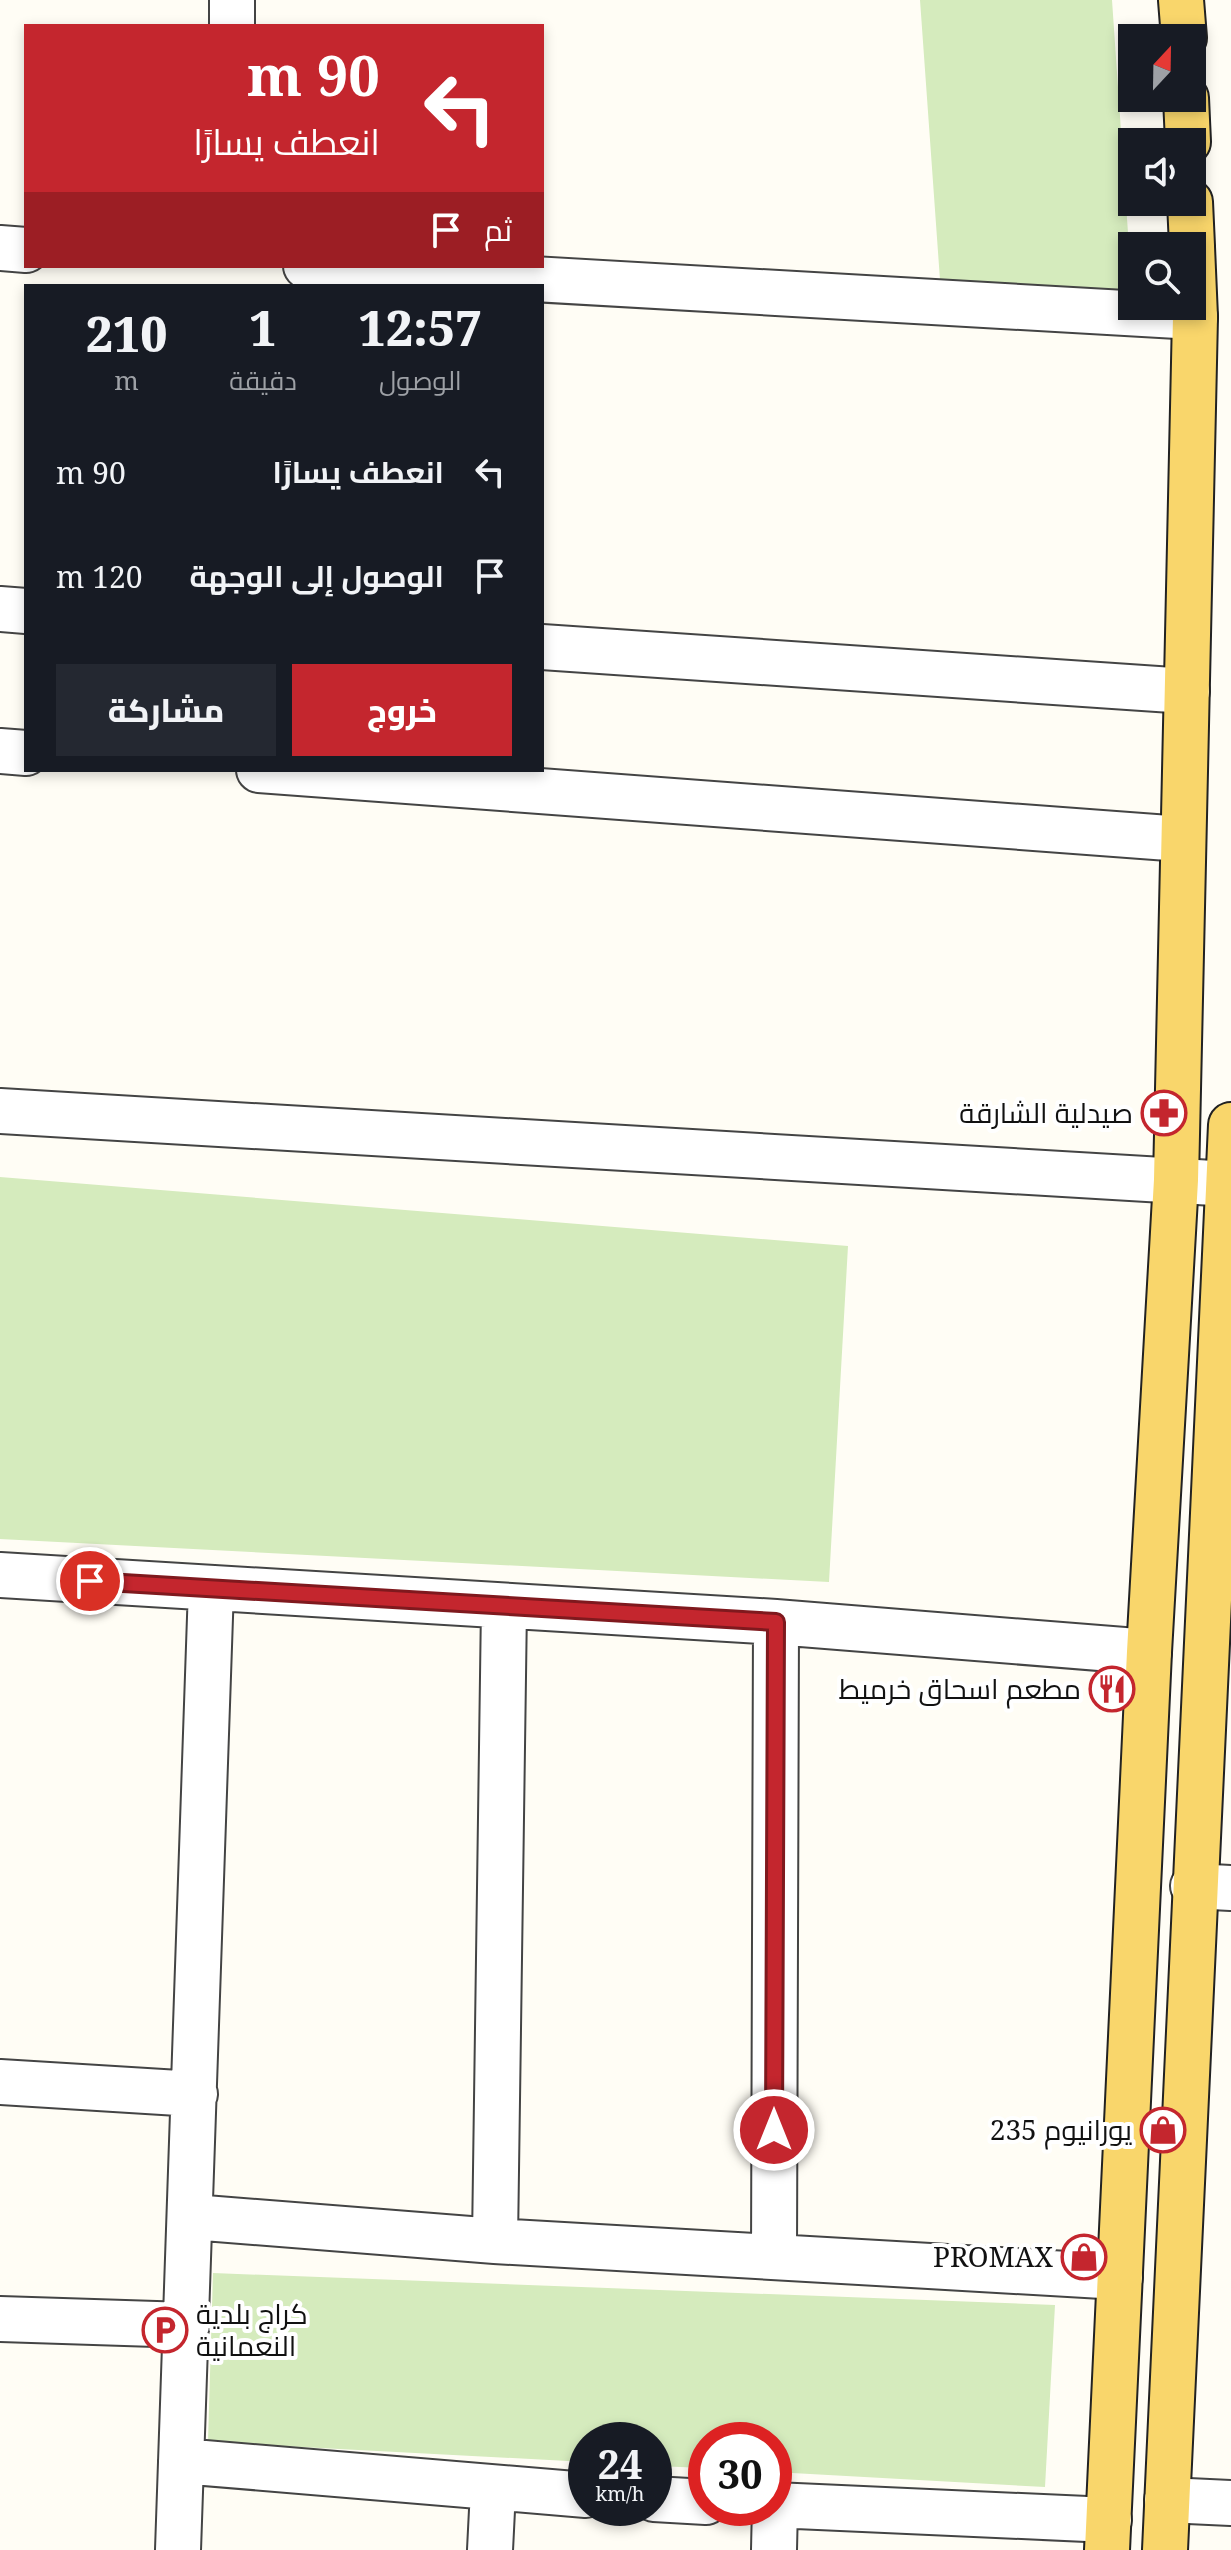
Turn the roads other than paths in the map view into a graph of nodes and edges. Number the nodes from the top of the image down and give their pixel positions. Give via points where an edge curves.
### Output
1 (232, 0) edge
2 (1181, 0) edge
3 (232, 24) edge
4 (1183, 24) edge
5 (0, 248) edge
6 (24, 250) edge
7 (341, 268) edge
8 (1118, 313) edge
9 (1195, 320) edge
10 (0, 609) edge
11 (24, 611) edge
12 (544, 647) edge
13 (1187, 691) junction
14 (0, 751) edge
15 (24, 753) edge
16 (286, 772) edge
17 (1182, 839) junction
18 (0, 1111) edge
19 (1231, 1125) edge
20 (1176, 1180) junction
21 (1230, 1184) edge
22 (0, 1575) edge
23 (211, 1588) junction
24 (504, 1606) junction
25 (776, 1622) junction
26 (1149, 1652) junction
27 (1212, 1887) edge
28 (0, 2082) edge
29 (195, 2094) junction
30 (192, 2217) junction
31 (495, 2241) junction
32 (774, 2256) junction
33 (1120, 2277) junction
34 (0, 2319) edge
35 (187, 2325) junction
36 (181, 2461) junction
37 (493, 2490) junction
38 (568, 2494) edge
39 (1167, 2500) junction
40 (1231, 2503) edge
41 (792, 2507) edge
42 (775, 2526) edge
43 (1108, 2535) edge
44 (178, 2550) edge
45 (490, 2550) edge
46 (774, 2550) edge
47 (1165, 2550) edge

1 - 3 street
2 - 4 main road
5 - 6 street
7 - 8 street
9 - 13 main road
10 - 11 street
12 - 13 street
13 - 17 main road
14 - 15 street
16 - 17 street
17 - 20 main road
18 - 20 street
19 - 21 main road
20 - 21 street
20 - 26 main road
21 - 27 main road
22 - 23 street
23 - 24 street
23 - 29 street
24 - 25 street
24 - 31 street
25 - 26 street
25 - 32 street
26 - 33 main road
27 - 39 main road
28 - 29 street
29 - 30 street
30 - 31 street
30 - 35 street
31 - 32 street
32 - 33 street
33 - 43 main road
34 - 35 street
35 - 36 street
36 - 37 street
36 - 44 street
37 - 38 street
37 - 45 street
39 - 40 street
39 - 47 main road
41 - 43 street
42 - 46 street

